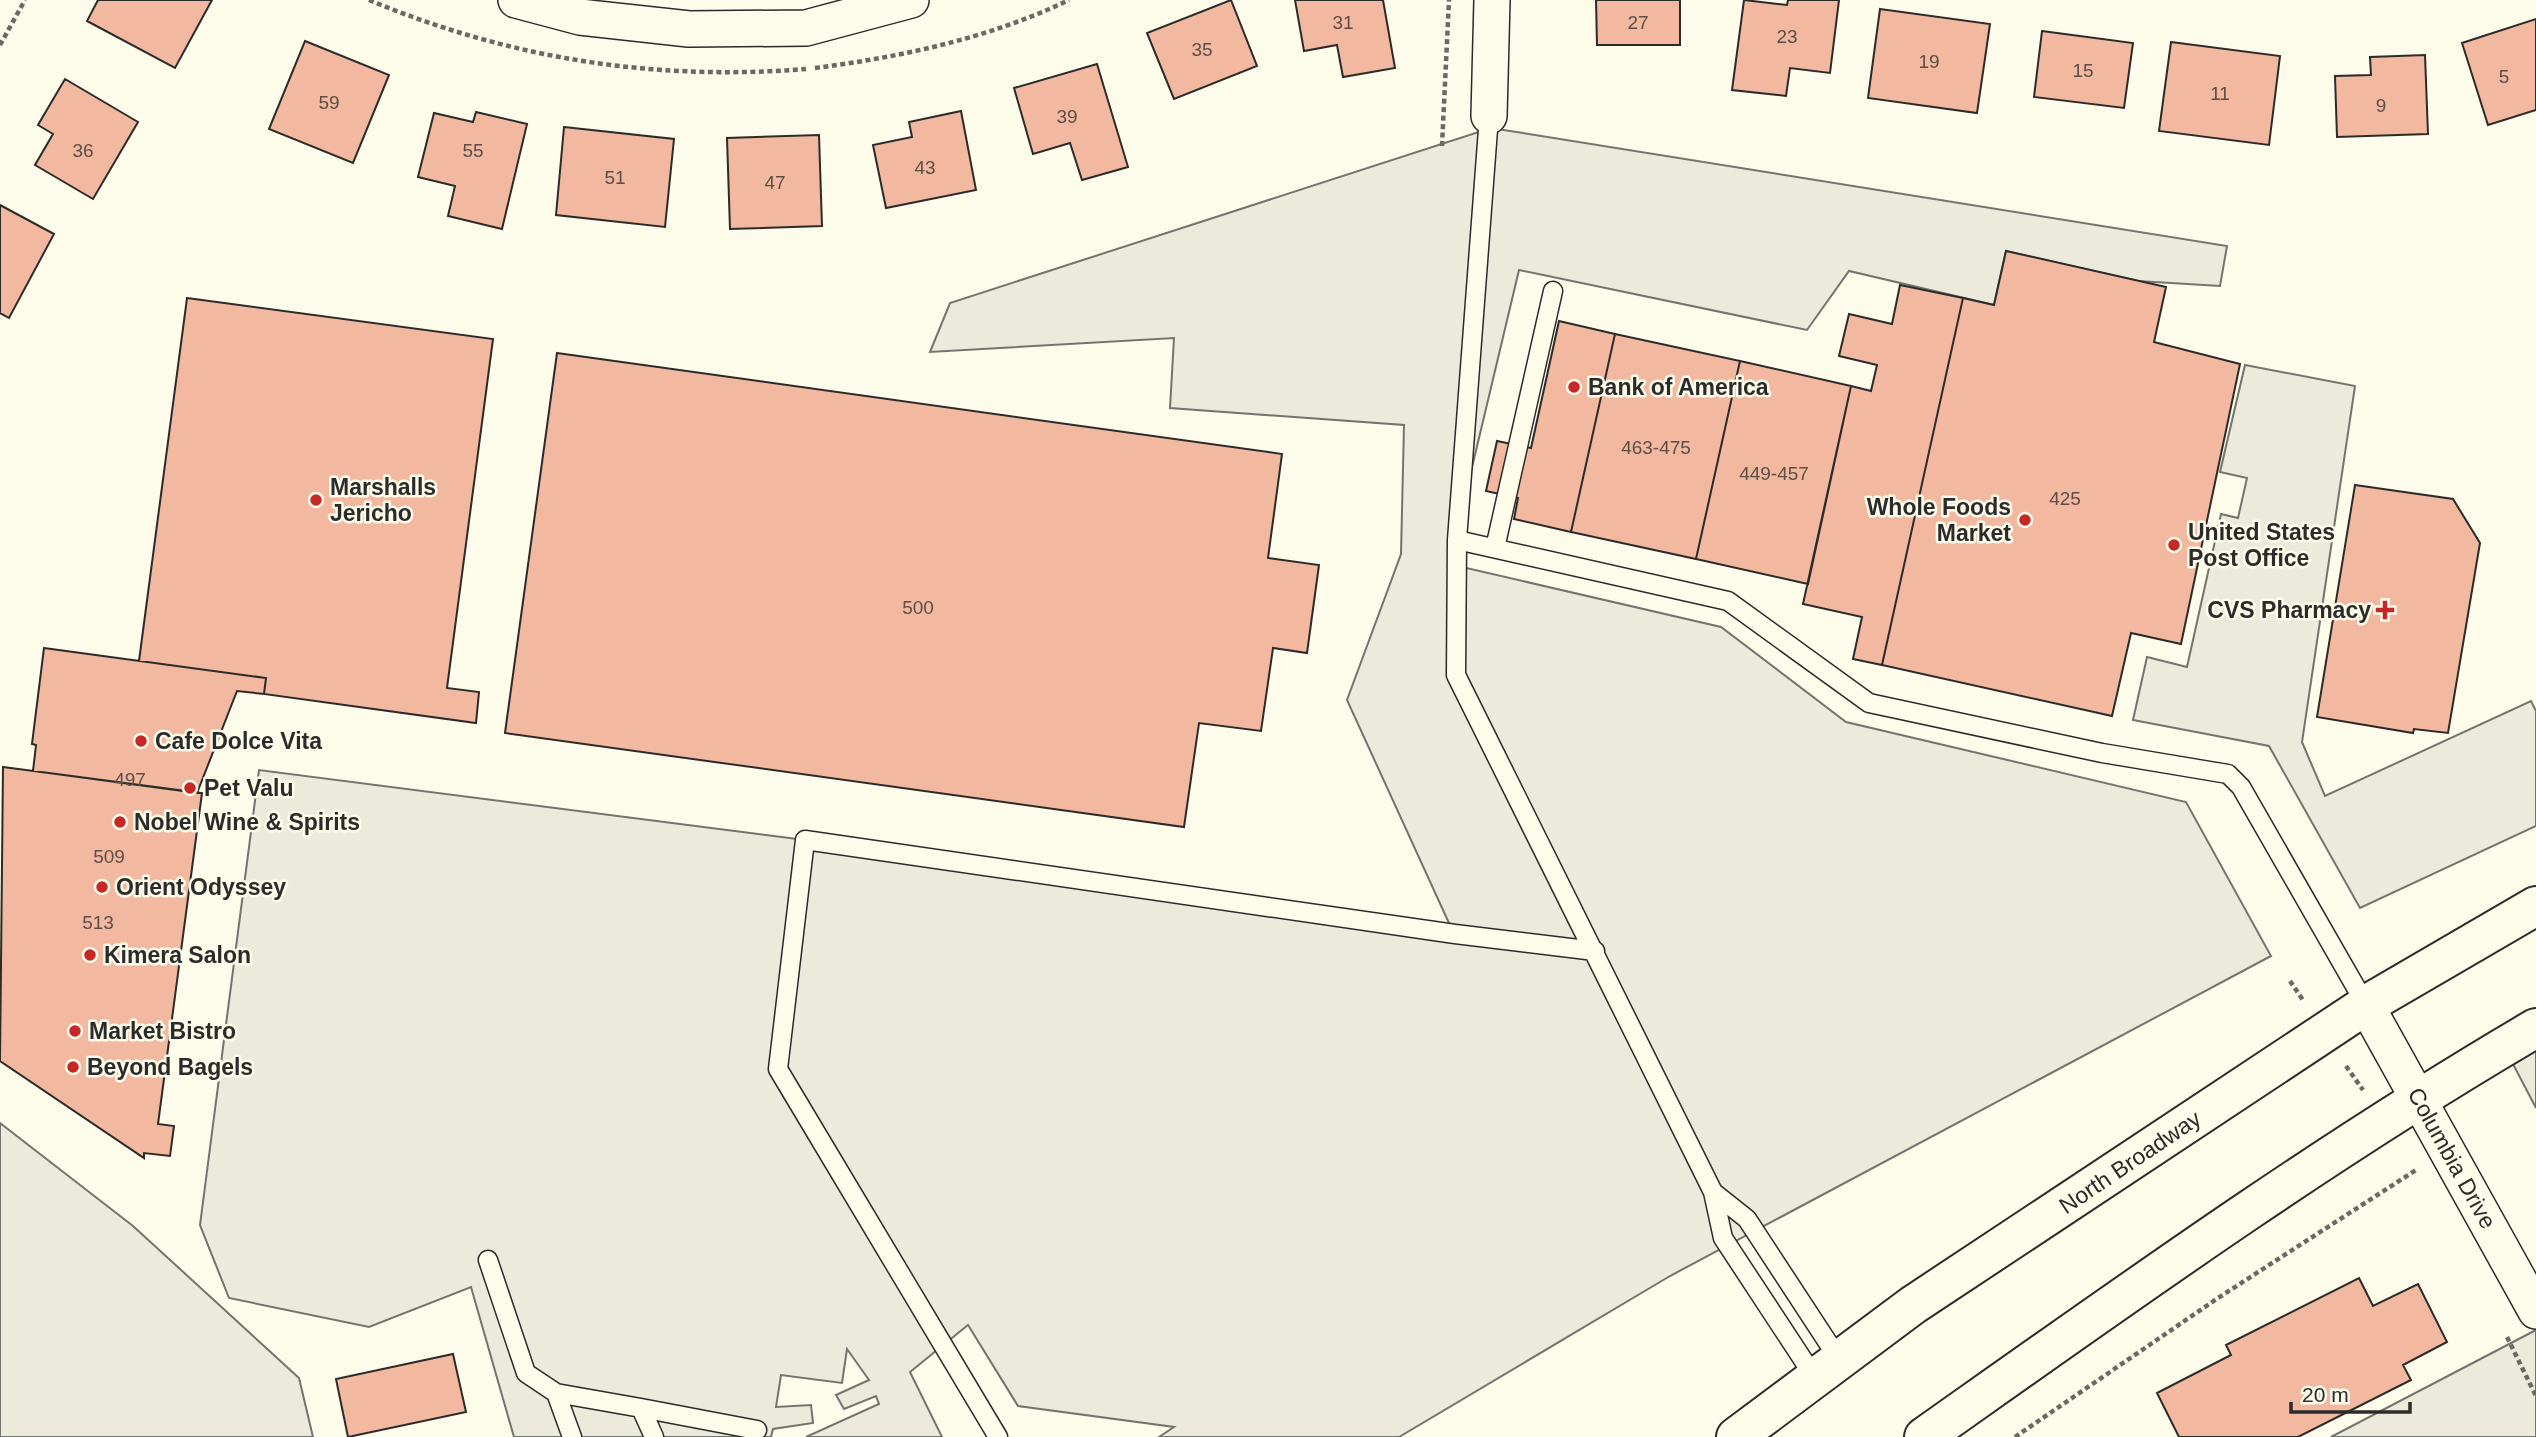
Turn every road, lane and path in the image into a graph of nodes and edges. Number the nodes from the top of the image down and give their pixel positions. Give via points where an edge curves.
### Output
1 (24, 0) edge
2 (516, 0) edge
3 (911, 0) edge
4 (1449, 0) edge
5 (1492, 0) edge
6 (804, 14) edge
7 (0, 45) edge
8 (1489, 116) joint
9 (1443, 146) dead end
10 (1553, 291) dead end
11 (1457, 540) junction
12 (1495, 548) junction
13 (2536, 905) edge
14 (1595, 951) junction
15 (2290, 981) dead end
16 (2366, 1005) junction
17 (2536, 1028) edge
18 (2324, 1032) junction
19 (2419, 1096) junction
20 (2383, 1121) junction
21 (2416, 1170) junction
22 (2423, 1172) dead end
23 (1713, 1192) junction
24 (488, 1259) dead end
25 (2536, 1311) edge
26 (2506, 1335) dead end
27 (1828, 1370) junction
28 (556, 1393) junction
29 (2536, 1396) edge
30 (641, 1408) junction
31 (757, 1430) dead end
32 (572, 1437) edge
33 (654, 1437) edge
34 (998, 1437) edge
35 (1736, 1437) edge
36 (1924, 1437) edge
37 (2015, 1437) edge

1 - 7 path
2 - 6 street via 580,17 689,29
3 - 6 street
4 - 9 path
5 - 8 street
8 - 11 lane
10 - 12 lane
11 - 12 lane
11 - 14 lane via 1456,675
12 - 16 lane via 1728,601 1869,703 2228,774 2241,787
13 - 16 main road, North Broadway
14 - 23 lane
14 - 34 lane via 805,840 778,1069
15 - 18 path
16 - 18 main road, North Broadway
16 - 19 street, Columbia Drive
17 - 19 main road
18 - 20 path
18 - 27 main road, North Broadway via 1913,1305
19 - 20 main road
19 - 25 street, Columbia Drive
20 - 21 path
20 - 36 main road via 2219,1228
21 - 22 path
21 - 37 path
23 - 27 lane via 1746,1219
23 - 27 lane via 1723,1238
24 - 28 lane via 526,1373
26 - 29 path
27 - 35 main road, North Broadway
28 - 30 lane
28 - 32 lane
30 - 31 lane
30 - 33 lane

